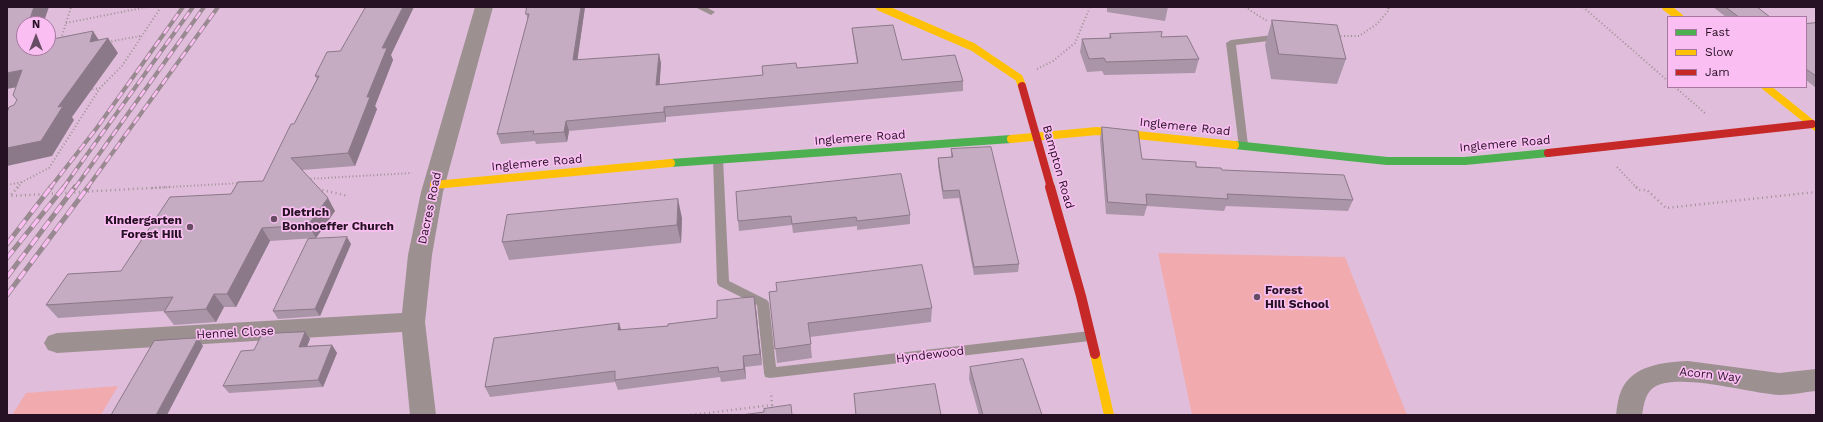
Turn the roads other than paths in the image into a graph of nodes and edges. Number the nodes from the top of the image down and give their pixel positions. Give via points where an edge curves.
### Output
1 (484, 7) edge
2 (699, 7) edge
3 (880, 7) edge
4 (1666, 7) edge
5 (711, 12) dead end
6 (1677, 16) edge
7 (1291, 36) edge
8 (1767, 88) edge
9 (1814, 126) edge
10 (1037, 136) junction
11 (1243, 145) junction
12 (718, 159) junction
13 (436, 178) junction
14 (413, 322) junction
15 (1090, 336) junction
16 (57, 343) dead end
17 (1816, 380) edge
18 (423, 415) edge
19 (1109, 415) edge
20 (1630, 415) edge

1 - 13 street, Dacres Road
2 - 5 lane
3 - 10 street, Bampton Road via 973,47 1018,78
4 - 6 street
7 - 11 lane via 1231,43
8 - 9 street
9 - 11 street, Inglemere Road via 1465,161 1387,161
10 - 11 street, Inglemere Road via 1097,131
10 - 12 street, Inglemere Road
10 - 15 street, Bampton Road
12 - 13 street, Inglemere Road
12 - 15 lane, Hyndewood via 723,283 763,303 770,373
13 - 14 street, Dacres Road via 420,255
14 - 16 street, Hennel Close
14 - 18 street, Dacres Road
15 - 19 street, Bampton Road
17 - 20 street, Acorn Way via 1780,384 1698,373 1657,374 1644,380 1634,390 1630,401

